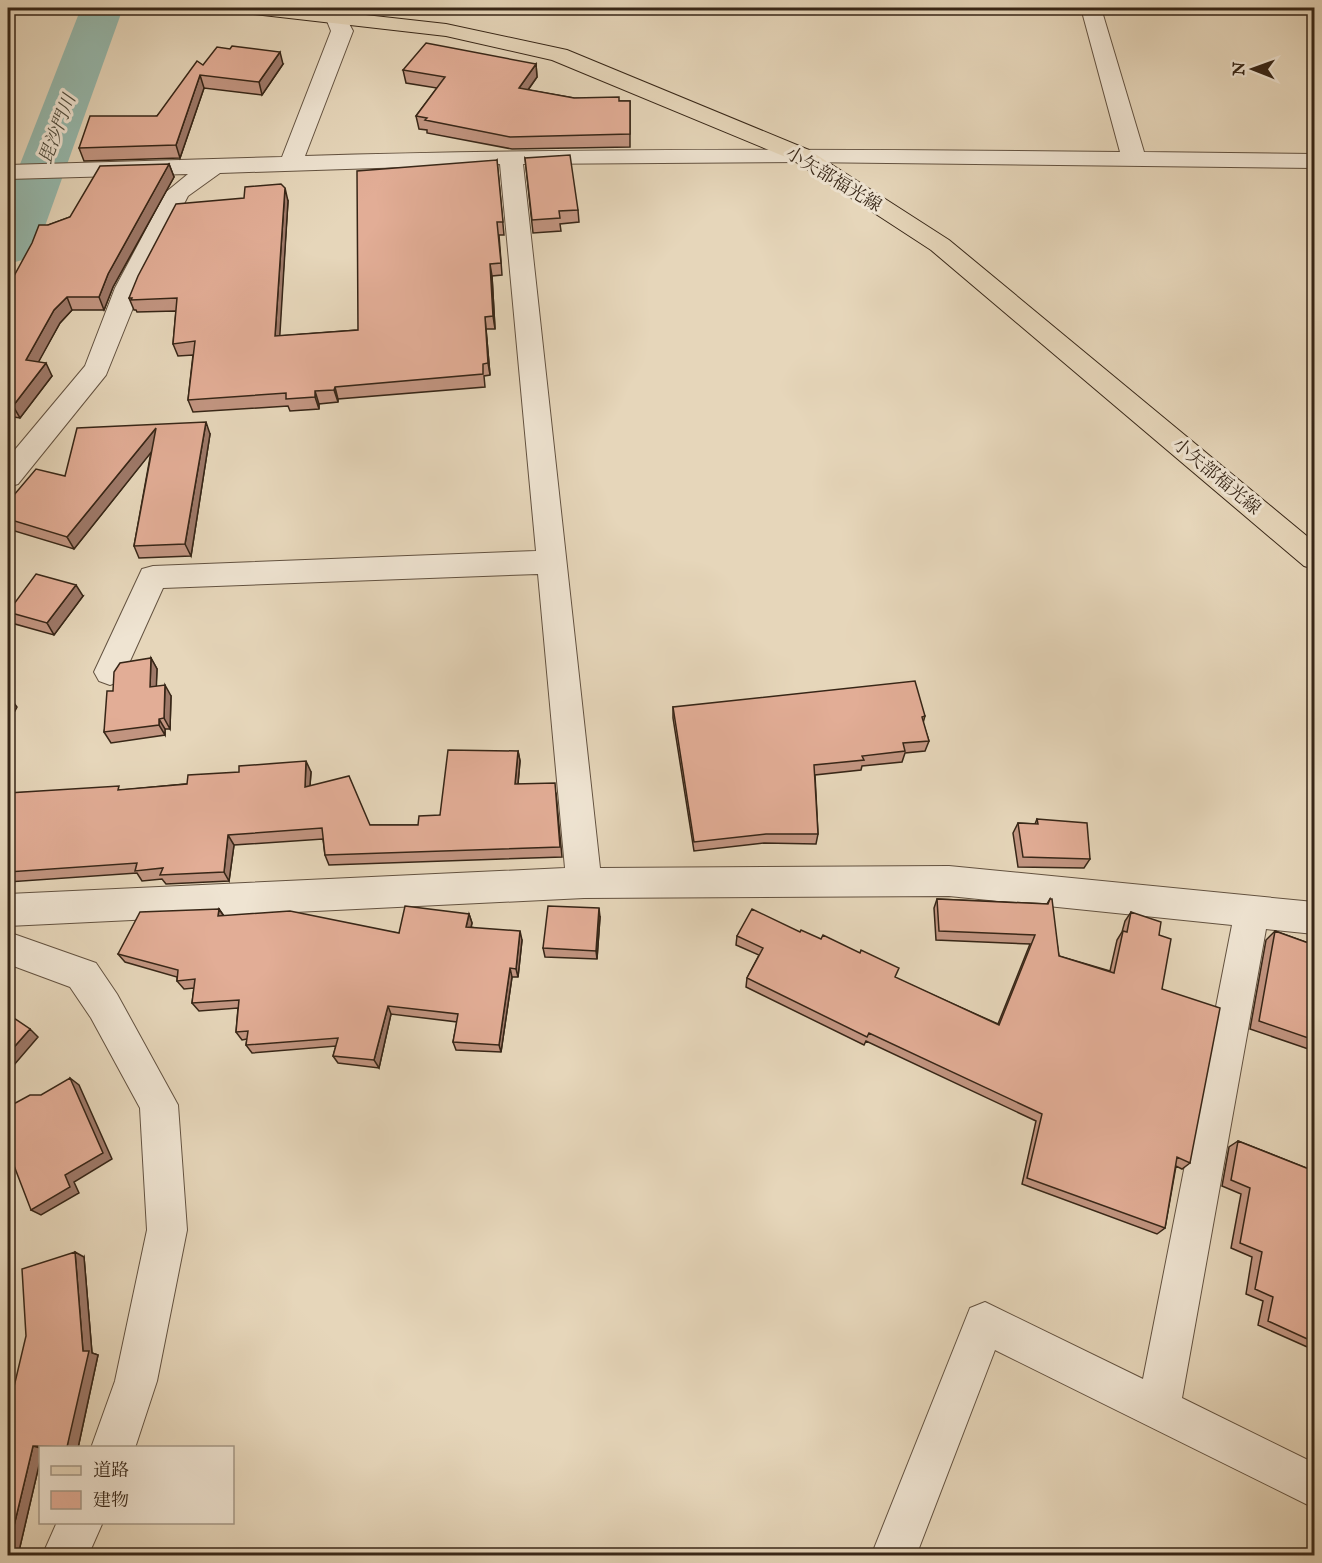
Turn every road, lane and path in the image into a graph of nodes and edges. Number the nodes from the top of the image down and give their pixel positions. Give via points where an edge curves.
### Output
1 (253, 8) edge
2 (1091, 8) edge
3 (337, 12) edge
4 (801, 155) junction
5 (511, 157) junction
6 (1134, 159) junction
7 (1314, 161) edge
8 (291, 163) junction
9 (214, 166) junction
10 (8, 172) edge
11 (8, 477) edge
12 (1314, 558) edge
13 (552, 562) junction
14 (110, 672) dead end
15 (584, 883) junction
16 (8, 910) edge
17 (1252, 911) junction
18 (1314, 918) edge
19 (8, 948) edge
20 (1159, 1409) junction
21 (114, 1446) edge
22 (1314, 1486) edge
23 (80, 1524) edge
24 (64, 1556) edge
25 (893, 1556) edge

1 - 3 main road, 小矢部福光線
2 - 6 street
3 - 4 main road, 小矢部福光線 via 446,30 559,55
3 - 8 street via 342,31
4 - 5 street
4 - 6 street
4 - 12 main road, 小矢部福光線 via 940,245
5 - 8 street
5 - 13 street
6 - 7 street
8 - 9 street
9 - 10 street
9 - 11 street via 178,192 128,288 97,369
13 - 14 street via 153,577
13 - 15 street
15 - 16 street
15 - 17 street via 949,881
17 - 18 street
17 - 20 street
19 - 21 street via 83,975 159,1105 167,1230 136,1381
20 - 22 street
20 - 25 street via 985,1323
23 - 24 street

